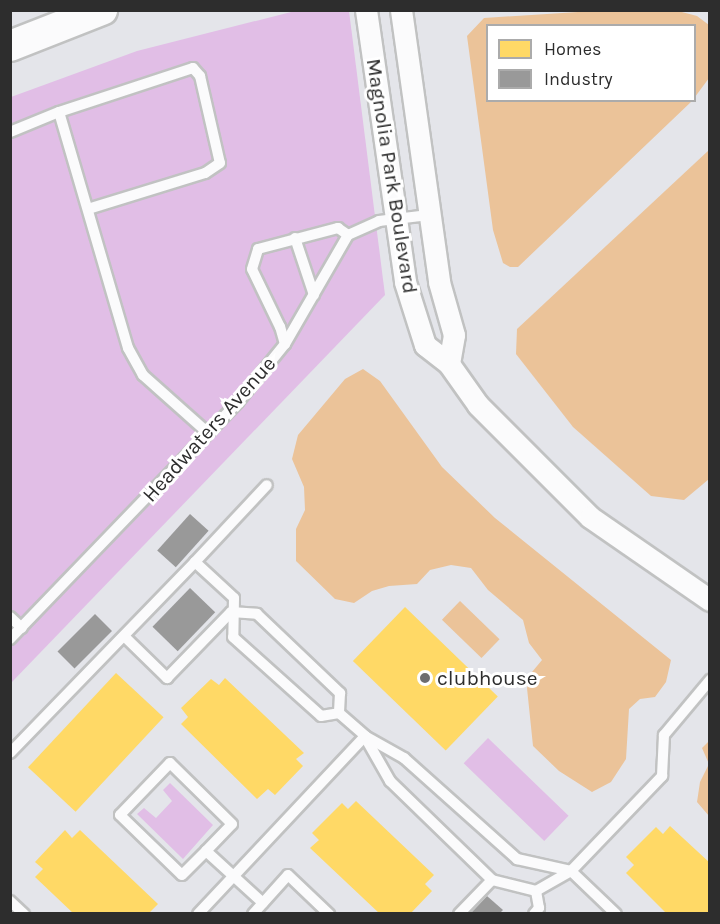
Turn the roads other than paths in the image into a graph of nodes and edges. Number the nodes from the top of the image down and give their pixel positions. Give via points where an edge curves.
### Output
1 (102, 10) edge
2 (366, 10) edge
3 (402, 10) edge
4 (10, 46) edge
5 (59, 112) junction
6 (10, 132) edge
7 (88, 209) junction
8 (429, 215) junction
9 (394, 219) junction
10 (348, 235) junction
11 (295, 238) junction
12 (314, 295) junction
13 (285, 344) junction
14 (449, 364) junction
15 (208, 433) junction
16 (267, 485) dead end
17 (195, 562) junction
18 (710, 600) edge
19 (231, 612) junction
20 (10, 617) edge
21 (22, 628) junction
22 (124, 637) junction
23 (10, 639) edge
24 (710, 680) edge
25 (339, 713) junction
26 (365, 736) junction
27 (10, 753) edge
28 (206, 851) junction
29 (571, 871) junction
30 (233, 876) junction
31 (492, 880) junction
32 (536, 891) junction
33 (10, 901) edge
34 (263, 903) junction
35 (24, 914) edge
36 (198, 914) edge
37 (253, 914) edge
38 (329, 914) edge
39 (459, 914) edge
40 (534, 914) edge
41 (616, 914) edge

1 - 4 main road
2 - 9 street, Magnolia Park Boulevard
3 - 8 street, Magnolia Park Boulevard
5 - 6 lane
5 - 7 lane
5 - 7 lane via 193,68 200,76 220,163 205,173
7 - 15 lane via 129,348 143,375
8 - 9 lane
8 - 14 street, Magnolia Park Boulevard via 439,282 454,335
9 - 10 lane
9 - 14 street, Magnolia Park Boulevard via 405,282 425,345
10 - 11 lane via 338,228
10 - 12 lane, Headwaters Avenue
11 - 12 lane
11 - 13 lane via 258,249 252,269
12 - 13 lane, Headwaters Avenue
13 - 15 lane, Headwaters Avenue
14 - 18 street, Magnolia Park Boulevard via 478,405 590,517
15 - 21 lane, Headwaters Avenue
16 - 17 lane
17 - 19 lane via 234,597
17 - 22 lane
19 - 22 lane via 167,678
19 - 25 lane via 257,614 340,693
19 - 25 lane via 233,637 321,716
20 - 21 lane
21 - 23 lane, Headwaters Avenue
22 - 27 lane
24 - 29 lane via 664,735 662,776
25 - 26 lane
26 - 29 lane via 404,758 517,859
26 - 30 lane
26 - 31 lane via 390,781
28 - 28 lane via 182,875 120,815 170,764 232,824
28 - 30 lane
29 - 32 lane
29 - 41 lane
30 - 34 lane
30 - 36 lane
31 - 32 lane
31 - 39 lane
32 - 40 lane via 539,908
33 - 35 lane
34 - 37 lane
34 - 38 lane via 288,875

